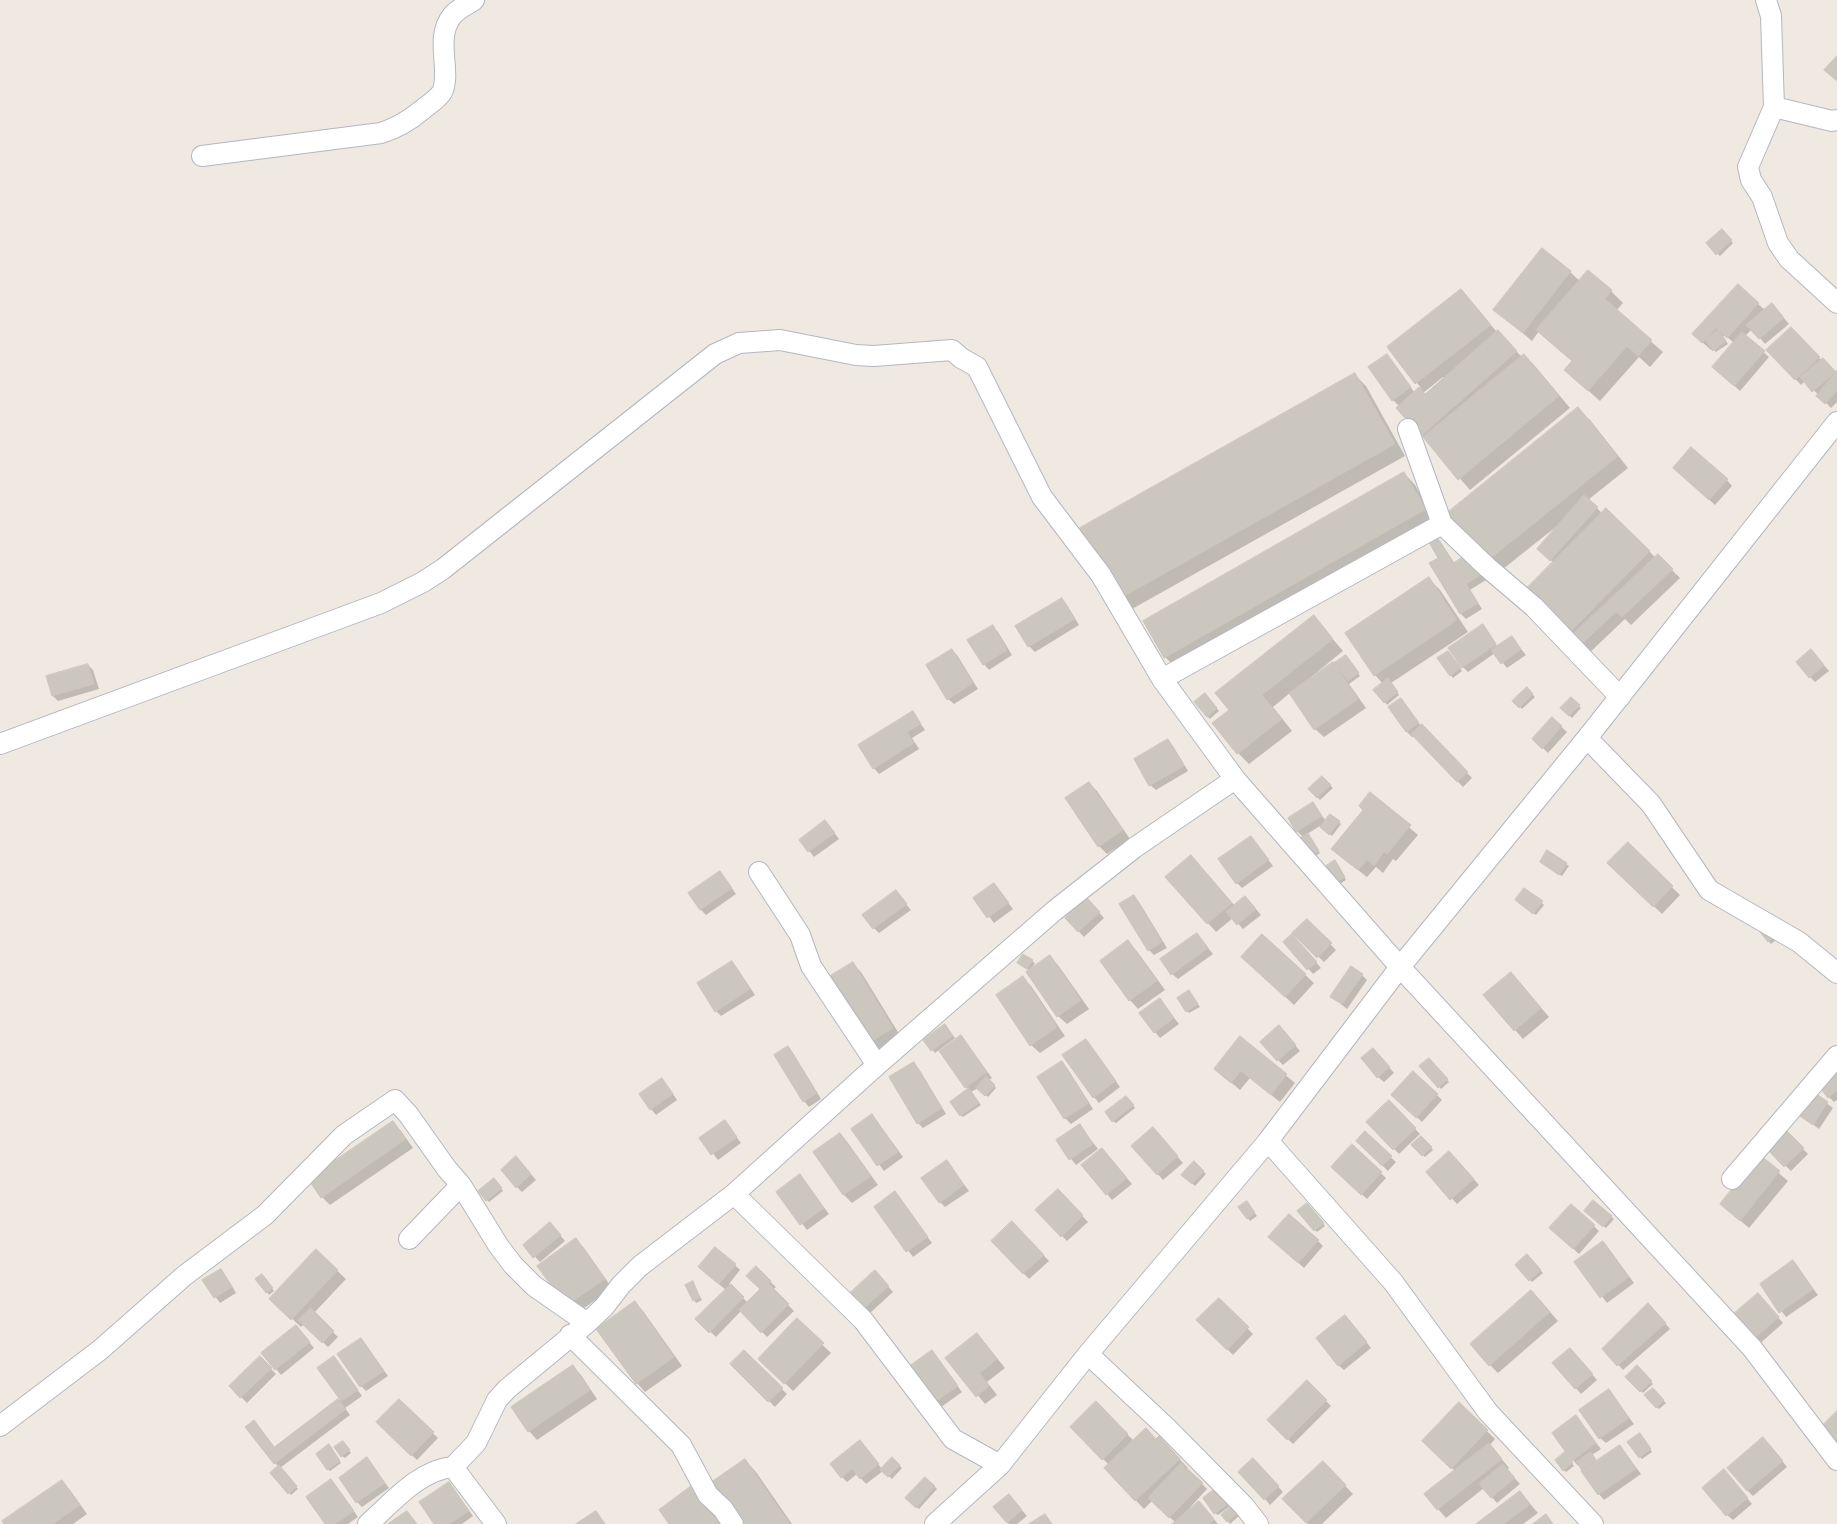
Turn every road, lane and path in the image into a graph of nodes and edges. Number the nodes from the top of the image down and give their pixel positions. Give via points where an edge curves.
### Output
1 (474, 0) edge
2 (1766, 0) edge
3 (1774, 106) junction
4 (1837, 120) edge
5 (202, 156) dead end
6 (1837, 303) edge
7 (1837, 422) edge
8 (1408, 430) dead end
9 (1442, 524) junction
10 (1162, 679) junction
11 (1620, 697) junction
12 (1587, 738) junction
13 (0, 744) edge
14 (1235, 779) junction
15 (759, 872) dead end
16 (1400, 967) junction
17 (1837, 973) edge
18 (1837, 1056) edge
19 (877, 1065) junction
20 (1268, 1141) junction
21 (1732, 1179) dead end
22 (461, 1185) junction
23 (734, 1194) junction
24 (409, 1239) dead end
25 (587, 1323) junction
26 (570, 1335) junction
27 (1088, 1354) junction
28 (0, 1426) edge
29 (1837, 1460) edge
30 (1000, 1465) junction
31 (453, 1466) junction
32 (368, 1524) edge
33 (496, 1524) edge
34 (733, 1524) edge
35 (935, 1524) edge
36 (1258, 1524) edge
37 (1593, 1524) edge

1 - 5 street via 452,15 446,27 442,92 397,128 381,133
2 - 3 street via 1771,16
3 - 4 street
3 - 6 street via 1748,167 1750,180 1762,197 1778,243 1788,259
7 - 11 street
8 - 9 street
9 - 10 street
9 - 11 street via 1534,607
10 - 13 street via 1101,575 1042,497 977,368 952,350 856,355 780,340 739,343 715,354 423,582 381,603
10 - 14 street
11 - 12 street
12 - 16 street
12 - 17 street via 1651,804 1709,890 1799,942
14 - 16 street
14 - 19 street via 1134,848 1054,911
15 - 19 street via 800,935 811,966
16 - 20 street
16 - 29 street via 1752,1348
18 - 21 street
19 - 23 street
20 - 27 street
20 - 37 street via 1393,1282 1488,1412
22 - 24 street
22 - 25 street via 513,1265 534,1286
22 - 28 street via 396,1100 344,1135 265,1214 184,1276 100,1350
23 - 25 street via 640,1266
23 - 30 street via 864,1320 952,1439
25 - 26 street
26 - 31 street via 507,1388 497,1400 476,1443
26 - 34 street via 682,1445 708,1495
27 - 30 street
27 - 36 street via 1167,1428
30 - 35 street
31 - 32 street via 440,1468 418,1480
31 - 33 street

